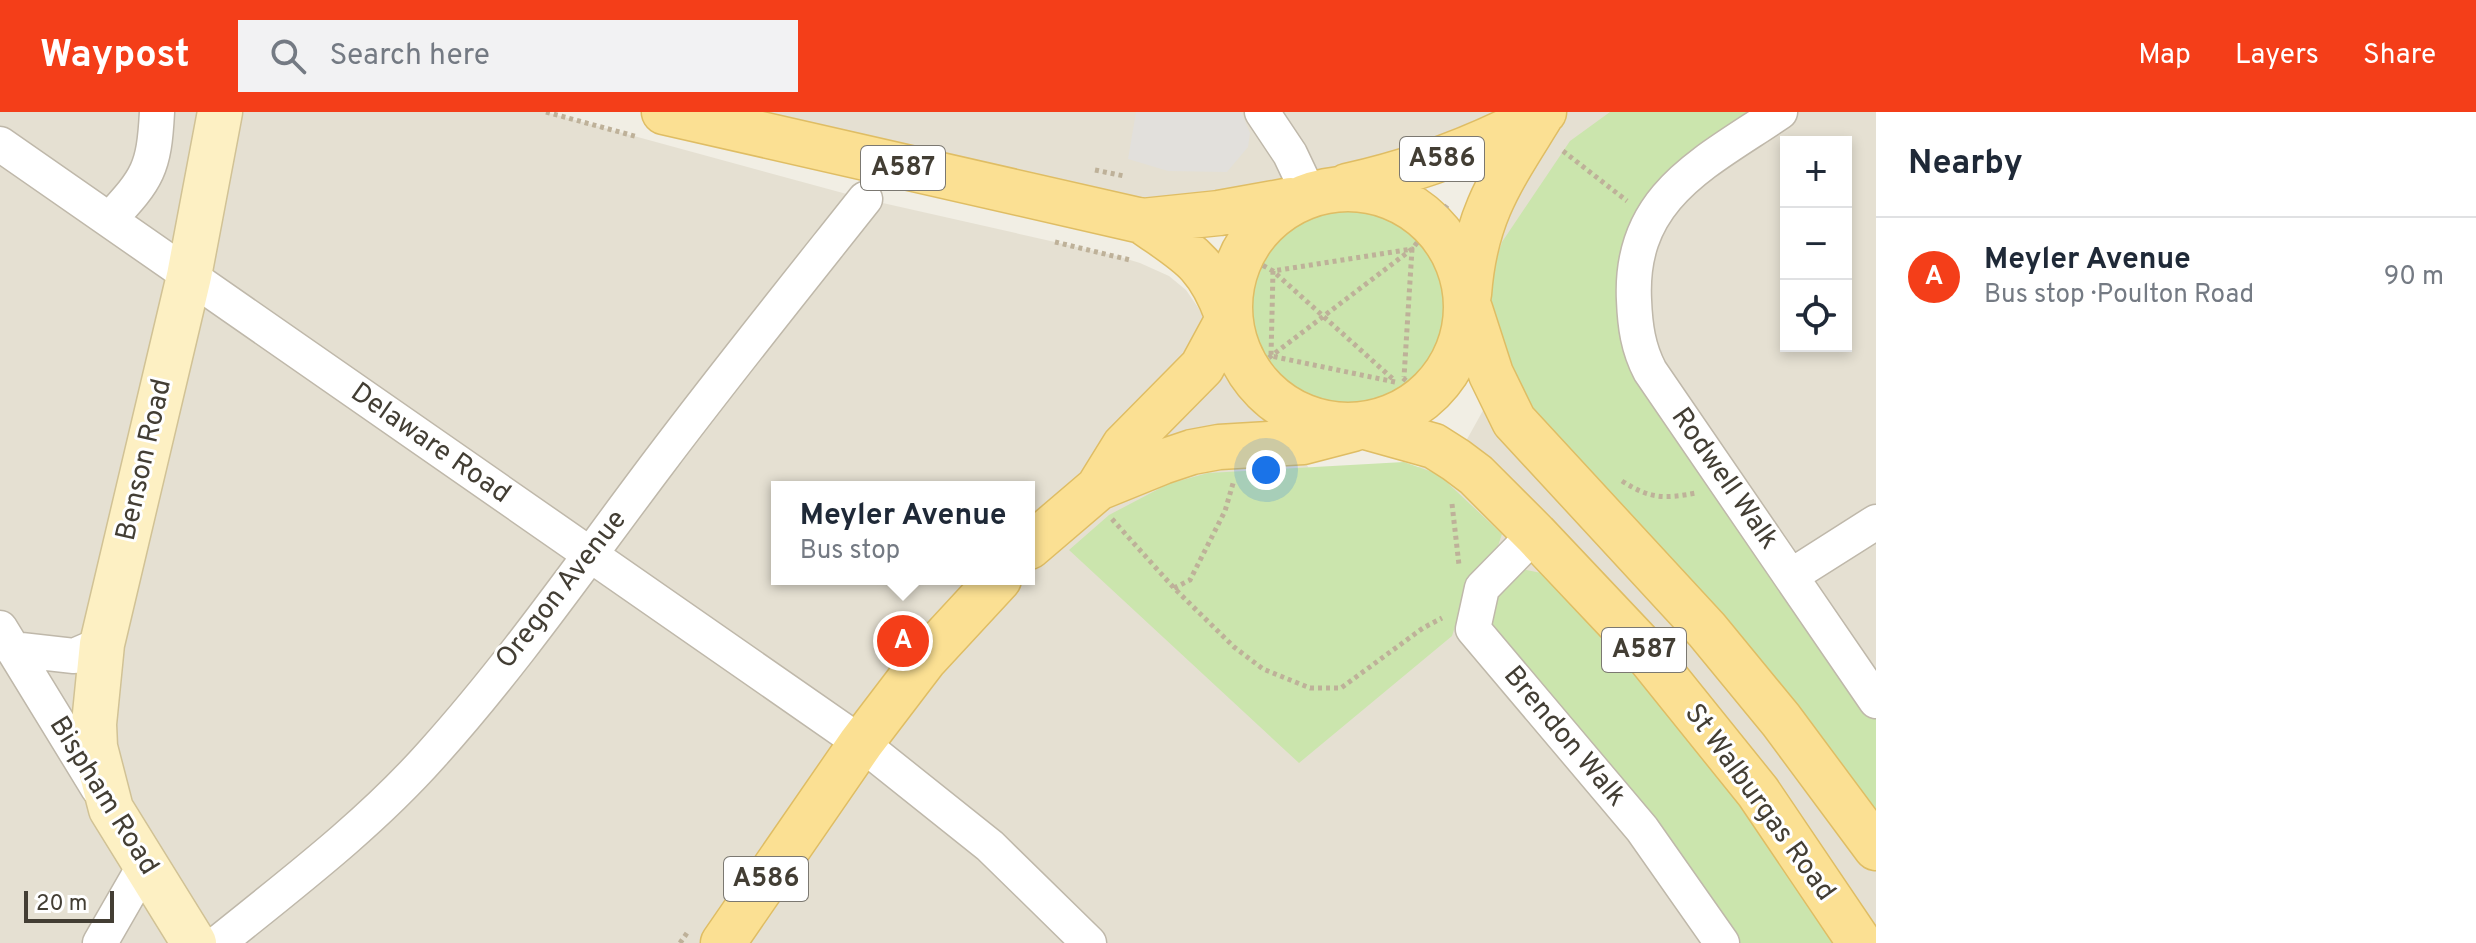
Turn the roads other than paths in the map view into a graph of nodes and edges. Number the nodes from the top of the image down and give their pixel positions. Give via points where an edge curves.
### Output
1 (157, 112) edge
2 (220, 112) edge
3 (664, 112) edge
4 (1262, 112) edge
5 (1780, 112) edge
6 (768, 124) edge
7 (1547, 124) edge
8 (0, 144) edge
9 (1312, 193) junction
10 (865, 199) dead end
11 (110, 219) junction
12 (1142, 221) junction
13 (189, 276) junction
14 (1469, 304) junction
15 (1227, 317) junction
16 (1362, 427) junction
17 (1109, 504) junction
18 (1876, 522) edge
19 (1535, 534) junction
20 (1035, 544) edge
21 (590, 556) junction
22 (1791, 576) junction
23 (993, 585) edge
24 (6, 638) edge
25 (102, 644) junction
26 (1876, 701) edge
27 (861, 743) junction
28 (111, 809) junction
29 (1876, 848) edge
30 (146, 863) junction
31 (100, 943) edge
32 (194, 943) edge
33 (218, 943) edge
34 (723, 943) edge
35 (1089, 943) edge
36 (1722, 943) edge
37 (1860, 943) edge

1 - 11 street via 152,162 141,184
2 - 13 main road, Benson Road
3 - 6 main road, A587
4 - 9 street
5 - 22 street, Rodwell Walk via 1709,160 1660,202 1642,237 1633,285 1640,352 1650,371
6 - 12 main road, A587
7 - 9 main road, A586 via 1417,168
7 - 14 main road, A586 via 1486,209 1472,258
8 - 11 street, Delaware Road
9 - 12 main road, A587 via 1219,213
9 - 14 main road via 1369,193 1396,201 1432,224 1449,246
9 - 15 main road via 1270,216 1250,242 1237,269
10 - 21 street, Oregon Avenue
11 - 13 street, Delaware Road
12 - 15 main road, A587 via 1199,262
13 - 21 street, Delaware Road
13 - 25 main road, Benson Road
14 - 16 main road via 1466,333 1445,378 1410,408
14 - 29 main road, A587 via 1491,374 1514,421 1707,630
15 - 16 main road, St Walburgas Road via 1239,353 1264,388 1296,411
15 - 17 main road via 1202,367 1124,446
16 - 17 main road via 1303,442 1192,452
16 - 19 main road, St Walburgas Road / A587 via 1434,446 1476,475
17 - 20 main road
18 - 22 street
19 - 36 street, Brendon Walk via 1482,588 1467,618 1642,829
19 - 37 main road, St Walburgas Road / A587 via 1638,643 1758,792
21 - 27 street, Delaware Road
21 - 33 street, Oregon Avenue via 431,755 380,807
22 - 26 street, Rodwell Walk
23 - 27 main road, A586 via 925,659
24 - 25 street, Bispham Road via 74,656
24 - 28 street, Bispham Road
25 - 28 main road, Benson Road via 95,747
27 - 34 main road, A586
27 - 35 street, Delaware Road via 990,846
28 - 30 main road, Bispham Road
30 - 31 street
30 - 32 main road, Bispham Road

